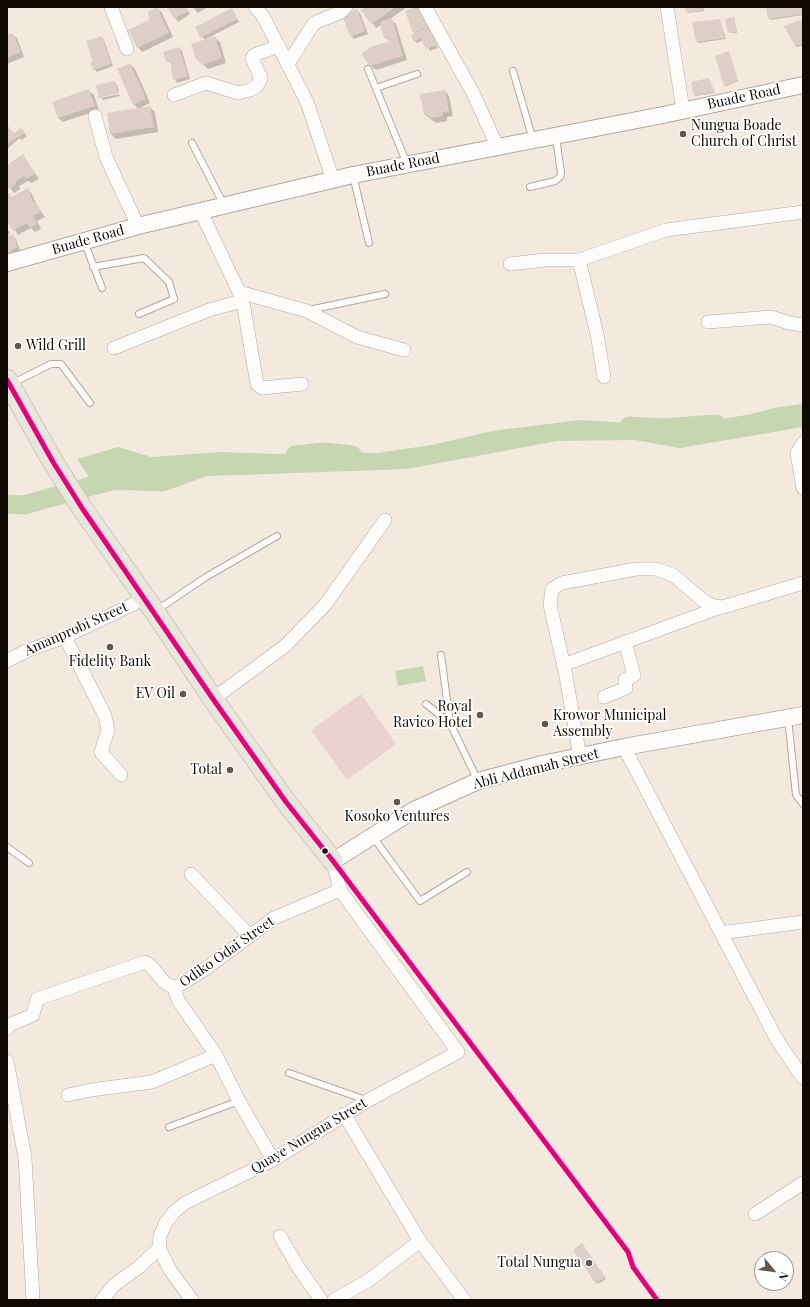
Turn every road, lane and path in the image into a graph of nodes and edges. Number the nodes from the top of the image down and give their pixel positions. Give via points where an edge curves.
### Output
1 (111, 7) edge
2 (346, 7) edge
3 (426, 7) edge
4 (667, 7) edge
5 (259, 10) edge
6 (279, 46) junction
7 (127, 49) dead end
8 (288, 64) junction
9 (368, 69) dead end
10 (513, 71) dead end
11 (417, 74) dead end
12 (803, 85) edge
13 (376, 88) junction
14 (174, 95) dead end
15 (683, 110) junction
16 (95, 116) dead end
17 (556, 135) junction
18 (533, 140) junction
19 (192, 143) dead end
20 (497, 146) junction
21 (408, 164) junction
22 (353, 175) junction
23 (333, 180) junction
24 (530, 187) dead end
25 (224, 205) junction
26 (201, 212) junction
27 (803, 212) edge
28 (138, 226) junction
29 (84, 242) junction
30 (369, 243) dead end
31 (579, 260) junction
32 (7, 263) edge
33 (510, 264) dead end
34 (93, 267) junction
35 (102, 288) dead end
36 (386, 294) dead end
37 (240, 297) junction
38 (307, 311) junction
39 (139, 314) dead end
40 (708, 322) dead end
41 (803, 325) edge
42 (114, 348) dead end
43 (404, 350) dead end
44 (604, 377) dead end
45 (8, 383) edge
46 (302, 384) dead end
47 (90, 403) dead end
48 (803, 443) edge
49 (803, 488) edge
50 (385, 520) dead end
51 (276, 536) dead end
52 (803, 583) edge
53 (150, 605) junction
54 (722, 606) junction
55 (65, 637) junction
56 (625, 642) junction
57 (441, 655) dead end
58 (7, 661) edge
59 (563, 665) junction
60 (604, 697) dead end
61 (213, 699) junction
62 (426, 704) dead end
63 (795, 717) edge
64 (450, 723) junction
65 (624, 747) junction
66 (580, 757) junction
67 (121, 775) dead end
68 (478, 781) junction
69 (803, 804) edge
70 (373, 837) junction
71 (7, 847) edge
72 (333, 861) junction
73 (29, 863) dead end
74 (467, 872) dead end
75 (191, 874) dead end
76 (340, 890) junction
77 (803, 922) edge
78 (721, 933) junction
79 (249, 935) junction
80 (174, 988) junction
81 (7, 1029) edge
82 (216, 1055) junction
83 (7, 1061) edge
84 (289, 1073) dead end
85 (803, 1078) edge
86 (68, 1095) dead end
87 (239, 1101) junction
88 (367, 1101) junction
89 (344, 1114) junction
90 (169, 1127) dead end
91 (273, 1160) junction
92 (803, 1183) edge
93 (755, 1214) dead end
94 (280, 1236) dead end
95 (420, 1242) junction
96 (159, 1248) junction
97 (33, 1300) edge
98 (102, 1300) edge
99 (192, 1300) edge
100 (321, 1300) edge
101 (334, 1300) edge
102 (464, 1300) edge

1 - 7 street
2 - 8 street via 341,12 314,23
3 - 20 street via 473,93
4 - 15 street
5 - 6 street
6 - 8 street
6 - 14 street via 252,58 261,78 257,86 250,90 238,93 206,83
8 - 23 street via 307,102
9 - 13 lane
10 - 18 lane
11 - 13 lane
12 - 15 street, Buade Road
13 - 21 lane
15 - 17 street, Buade Road
16 - 28 street via 106,157
17 - 18 street, Buade Road
17 - 24 lane via 560,177 555,181
18 - 20 street, Buade Road
19 - 25 lane
20 - 21 street, Buade Road
21 - 22 street, Buade Road
22 - 23 street, Buade Road
22 - 30 lane
23 - 25 street, Buade Road
25 - 26 street, Buade Road
26 - 28 street, Buade Road
26 - 37 street
27 - 31 street via 666,230
28 - 29 street, Buade Road
29 - 32 street, Buade Road
29 - 34 lane
31 - 33 street
31 - 44 street via 597,334
34 - 35 lane
34 - 39 lane via 144,258 169,282 174,299
36 - 38 lane
37 - 38 street
37 - 42 street
37 - 46 street via 257,384 262,388
38 - 43 street via 357,337
40 - 41 street via 771,316
45 - 47 lane via 51,364 61,364
45 - 53 main road via 82,508
48 - 49 street via 797,453
50 - 61 street via 325,605 285,646
51 - 53 lane via 206,577
52 - 54 street
53 - 55 street, Amanprobi Street
53 - 61 main road
54 - 56 street
54 - 59 street via 705,602 673,575 656,569 636,569 562,582 552,589 550,605
55 - 58 street, Amanprobi Street
55 - 67 street via 104,716 108,730 101,752
56 - 59 street
56 - 60 street via 634,675 625,680 626,688
57 - 64 lane
59 - 66 street
61 - 72 main road via 286,802
62 - 64 lane
63 - 65 street, Abli Addamah Street
63 - 69 lane via 796,795
64 - 68 lane
65 - 66 street, Abli Addamah Street
65 - 78 street
66 - 68 street, Abli Addamah Street
68 - 70 street, Abli Addamah Street via 414,810
70 - 72 street, Abli Addamah Street
70 - 74 lane via 420,901
71 - 73 lane
72 - 76 street
75 - 79 street
76 - 79 street, Odiko Odai Street via 274,918
76 - 88 street, Quaye Nungua Street via 458,1052
77 - 78 street
78 - 85 street via 777,1040
79 - 80 street, Odiko Odai Street via 201,972
80 - 81 street via 164,982 145,962 37,999 33,1015 9,1025
80 - 82 street, Odiko Odai Street via 178,1000
82 - 86 street via 152,1082
82 - 87 street, Odiko Odai Street
83 - 97 street via 25,1158
84 - 88 lane
87 - 90 lane
87 - 91 street, Odiko Odai Street
88 - 89 street, Quaye Nungua Street
89 - 91 street, Quaye Nungua Street
89 - 95 street
91 - 96 street, Quaye Nungua Street via 185,1203 165,1224
92 - 93 street
94 - 100 street
95 - 101 street via 369,1280
95 - 102 street
96 - 98 street via 139,1267 114,1284
96 - 99 street via 170,1270

